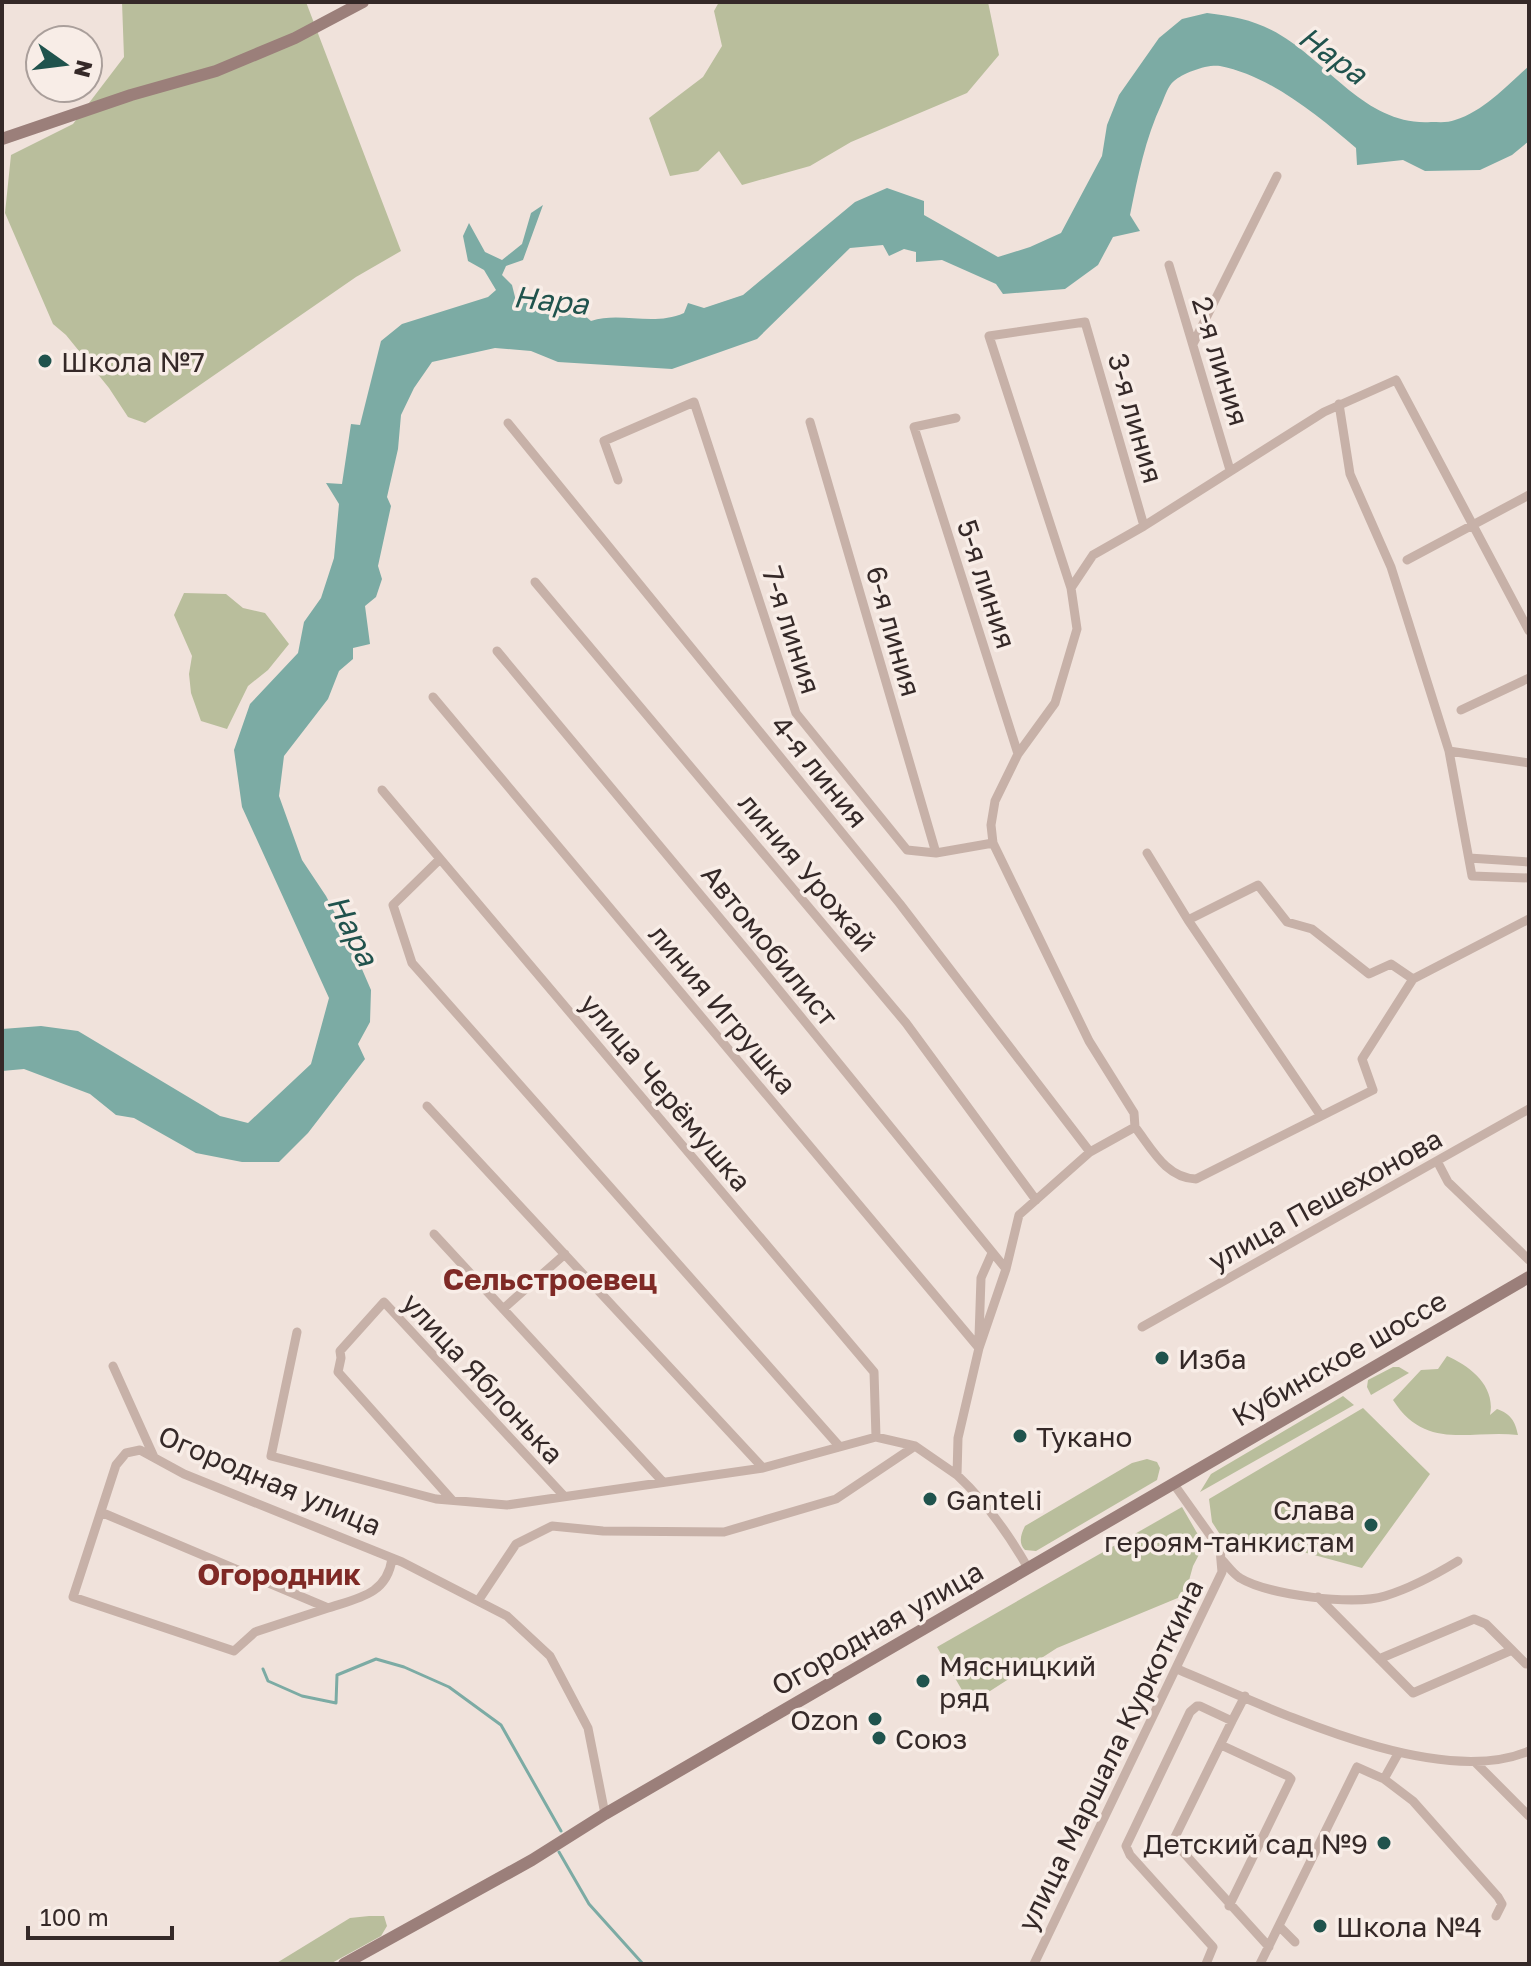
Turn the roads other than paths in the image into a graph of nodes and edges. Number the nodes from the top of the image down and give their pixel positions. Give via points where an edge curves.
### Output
1 (363, 2) edge
2 (2, 139) edge
3 (1277, 176) dead end
4 (1169, 265) dead end
5 (1193, 344) junction
6 (1339, 404) junction
7 (956, 418) dead end
8 (810, 422) dead end
9 (508, 423) dead end
10 (1230, 470) junction
11 (618, 480) dead end
12 (1529, 495) edge
13 (1144, 526) junction
14 (1472, 527) junction
15 (1407, 560) dead end
16 (535, 582) dead end
17 (1071, 588) junction
18 (1529, 631) edge
19 (497, 651) dead end
20 (1529, 678) edge
21 (433, 697) dead end
22 (1461, 710) dead end
23 (1449, 751) junction
24 (1018, 754) junction
25 (1529, 763) edge
26 (382, 790) dead end
27 (993, 843) junction
28 (936, 853) junction
29 (1147, 853) dead end
30 (1469, 858) junction
31 (440, 859) junction
32 (1529, 862) edge
33 (1529, 878) edge
34 (1529, 919) edge
35 (1188, 920) junction
36 (1413, 979) junction
37 (427, 1106) dead end
38 (1529, 1109) edge
39 (1321, 1116) junction
40 (1135, 1127) junction
41 (1090, 1152) junction
42 (1437, 1161) junction
43 (1036, 1200) junction
44 (434, 1234) dead end
45 (992, 1253) junction
46 (565, 1254) junction
47 (1529, 1260) edge
48 (1006, 1269) junction
49 (1529, 1277) edge
50 (503, 1309) junction
51 (1142, 1327) dead end
52 (297, 1332) dead end
53 (979, 1348) junction
54 (113, 1366) dead end
55 (876, 1437) junction
56 (915, 1446) junction
57 (840, 1447) junction
58 (154, 1457) junction
59 (763, 1468) junction
60 (957, 1475) junction
61 (663, 1482) junction
62 (1173, 1483) junction
63 (564, 1496) junction
64 (452, 1500) junction
65 (103, 1513) junction
66 (392, 1559) junction
67 (1222, 1560) junction
68 (1458, 1561) dead end
69 (1028, 1568) junction
70 (1318, 1597) junction
71 (478, 1601) junction
72 (328, 1608) junction
73 (1512, 1650) junction
74 (1379, 1659) junction
75 (1526, 1664) dead end
76 (1177, 1669) junction
77 (1245, 1696) junction
78 (1232, 1721) junction
79 (1221, 1745) junction
80 (1529, 1751) edge
81 (1399, 1752) junction
82 (1475, 1762) junction
83 (1384, 1779) junction
84 (605, 1814) junction
85 (1529, 1816) edge
86 (1229, 1906) junction
87 (1496, 1916) dead end
88 (1279, 1926) junction
89 (1295, 1942) dead end
90 (1269, 1947) junction
91 (344, 1964) edge
92 (1034, 1964) edge
93 (1206, 1964) edge
94 (1260, 1964) edge

1 - 2 main road via 216,71
3 - 5 street
4 - 5 street, 2-я линия
5 - 10 street, 2-я линия
6 - 10 street
6 - 14 street via 1396,380
6 - 23 street via 1350,474 1391,567
7 - 24 street, 5-я линия via 914,427
8 - 28 street, 6-я линия
9 - 41 street, 4-я линия via 900,904
10 - 13 street
11 - 28 street, 7-я линия via 604,441 694,402 796,713 907,850
12 - 14 street
13 - 17 street via 1093,555
13 - 17 street, 3-я линия via 1085,322 989,336
14 - 15 street
14 - 18 street
16 - 43 street, линия Урожай via 906,1023
17 - 24 street via 1077,629 1055,703
19 - 45 street, Автомобилист
20 - 22 street
21 - 53 street, линия Игрушка
23 - 25 street
23 - 30 street
24 - 27 street via 995,801
26 - 31 street, улица Черёмушка
27 - 28 street, 7-я линия
27 - 40 street via 1089,1041 1134,1113
29 - 35 street
30 - 32 street
30 - 33 street via 1472,876
31 - 55 street, улица Черёмушка via 874,1372
31 - 57 street via 393,905 412,963
34 - 36 street
35 - 36 street via 1258,885 1287,922 1312,929 1369,974 1391,964
35 - 39 street
36 - 39 street via 1362,1059 1373,1090
37 - 46 street
38 - 42 street, улица Пешехонова
39 - 40 street via 1196,1179 1183,1179 1165,1168
40 - 41 street
41 - 43 street
42 - 47 street via 1448,1182
42 - 51 street, улица Пешехонова
43 - 48 street via 1019,1215
44 - 50 street
45 - 48 street, Автомобилист
45 - 53 street via 981,1278
46 - 50 street
46 - 59 street
48 - 53 street
49 - 62 main road, Кубинское шоссе
50 - 61 street
52 - 64 street via 271,1456
53 - 60 street via 958,1438
54 - 58 street
55 - 56 street
55 - 57 street
56 - 60 street
56 - 71 street via 836,1499 724,1532 552,1526 516,1544
57 - 59 street
58 - 65 street, Огородная улица via 140,1450 126,1453 116,1465
58 - 66 street, Огородная улица
59 - 61 street
60 - 69 street via 979,1495
61 - 63 street
62 - 67 street, улица Маршала Куркоткина via 1220,1549
62 - 69 main road, Огородная улица
63 - 64 street via 507,1505
63 - 64 street, улица Яблонька via 384,1302 340,1351 338,1372
65 - 72 street
65 - 72 street, Огородная улица via 73,1597 234,1651 255,1632
66 - 71 street, Огородная улица
66 - 72 street via 390,1576 376,1589
67 - 70 street via 1252,1583
67 - 76 street, улица Маршала Куркоткина via 1216,1587
68 - 70 street via 1384,1597
69 - 84 main road, Огородная улица
70 - 74 street
71 - 84 street, Огородная улица via 507,1616 550,1656 588,1728
73 - 74 street via 1474,1619
73 - 74 street via 1413,1693
73 - 75 street
76 - 77 street
76 - 92 street, улица Маршала Куркоткина
77 - 78 street
77 - 81 street
78 - 79 street
78 - 93 street via 1200,1706 1190,1712 1126,1846 1213,1947
79 - 86 street via 1173,1841
79 - 86 street via 1291,1779
80 - 82 street
81 - 82 street
81 - 83 street
82 - 85 street
83 - 87 street via 1413,1801 1498,1897 1502,1904
83 - 88 street via 1357,1767
84 - 91 main road, Огородная улица
86 - 90 street
88 - 89 street
88 - 90 street
90 - 94 street

